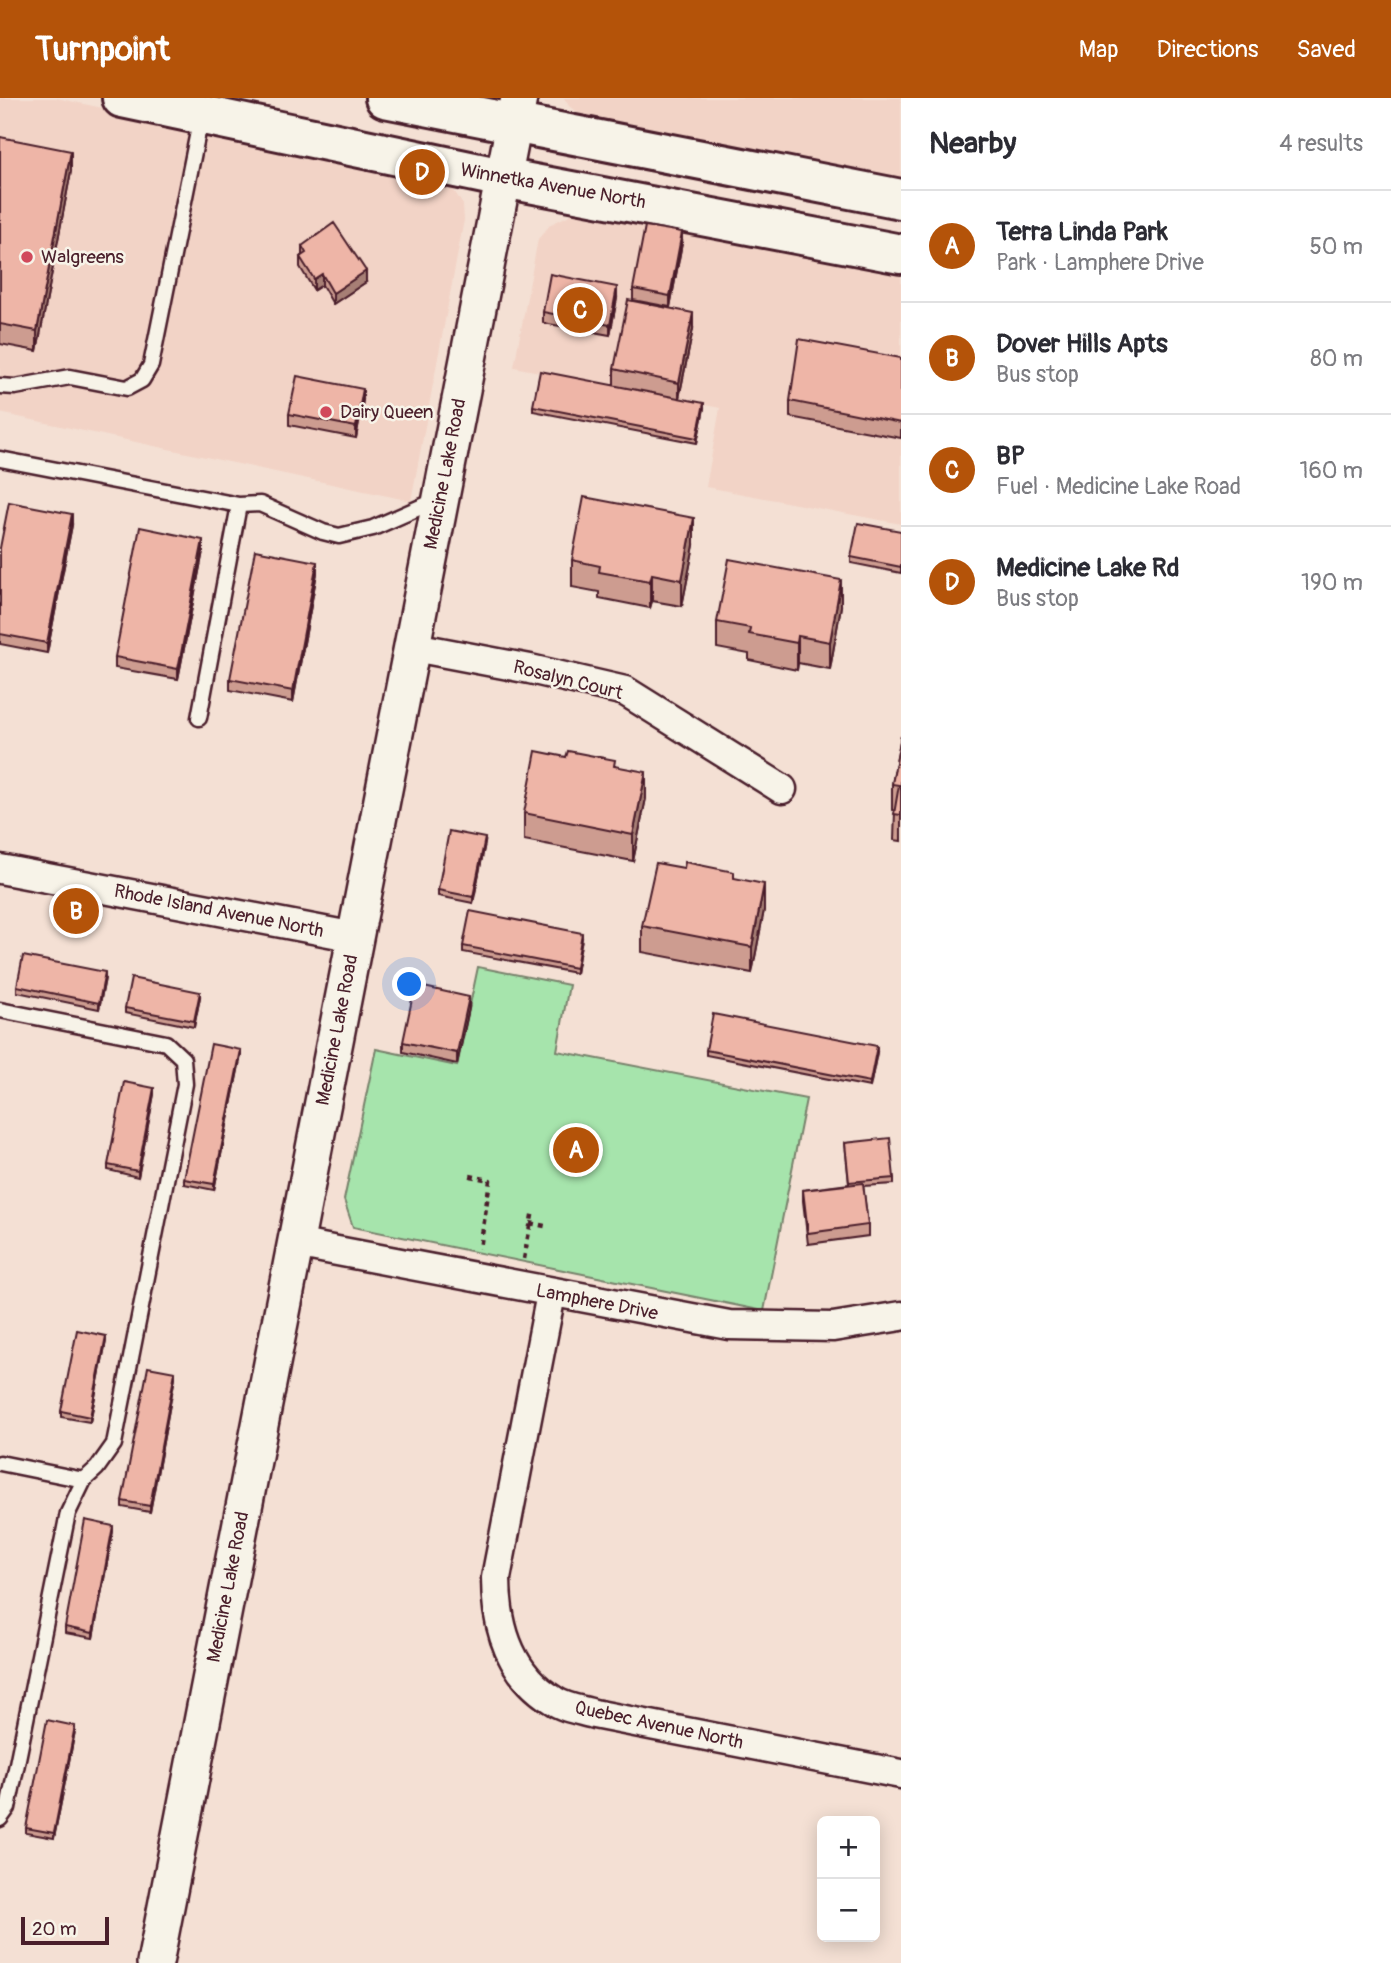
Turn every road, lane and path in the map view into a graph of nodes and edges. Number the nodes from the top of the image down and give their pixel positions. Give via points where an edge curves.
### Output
1 (122, 98) edge
2 (385, 98) edge
3 (516, 110) edge
4 (201, 115) junction
5 (503, 178) junction
6 (901, 199) edge
7 (901, 254) edge
8 (0, 386) edge
9 (0, 459) edge
10 (440, 499) junction
11 (239, 505) junction
12 (414, 647) junction
13 (199, 718) dead end
14 (782, 789) dead end
15 (0, 869) edge
16 (355, 937) junction
17 (0, 1010) edge
18 (470, 1176) dead end
19 (533, 1210) dead end
20 (530, 1223) junction
21 (545, 1226) dead end
22 (295, 1243) junction
23 (479, 1254) dead end
24 (512, 1261) dead end
25 (551, 1294) junction
26 (901, 1316) edge
27 (0, 1463) edge
28 (84, 1480) junction
29 (901, 1774) edge
30 (0, 1819) edge
31 (156, 1963) edge

1 - 4 main road, Winnetka Avenue North
2 - 3 main road
3 - 5 street, Medicine Lake Road
3 - 6 main road
4 - 5 main road, Winnetka Avenue North
4 - 8 lane via 151,365 142,380 127,387 70,377
5 - 7 main road, Winnetka Avenue North
5 - 10 street, Medicine Lake Road
9 - 11 lane
10 - 11 lane via 373,528 339,536 260,504
10 - 12 street, Medicine Lake Road
11 - 13 lane
12 - 14 street, Rosalyn Court via 625,691
12 - 16 street, Medicine Lake Road
15 - 16 street, Rhode Island Avenue North
16 - 22 street, Medicine Lake Road
17 - 28 lane via 166,1043 183,1059 185,1084 114,1444
18 - 23 path via 490,1180
19 - 20 path
20 - 21 path
20 - 24 path via 523,1263
22 - 25 street, Lamphere Drive
22 - 31 street, Medicine Lake Road
25 - 26 street, Lamphere Drive via 729,1325 832,1327
25 - 29 street, Quebec Avenue North via 496,1578 496,1614 507,1649 526,1678 554,1702 594,1714
27 - 28 lane
28 - 30 lane via 68,1513 8,1808

